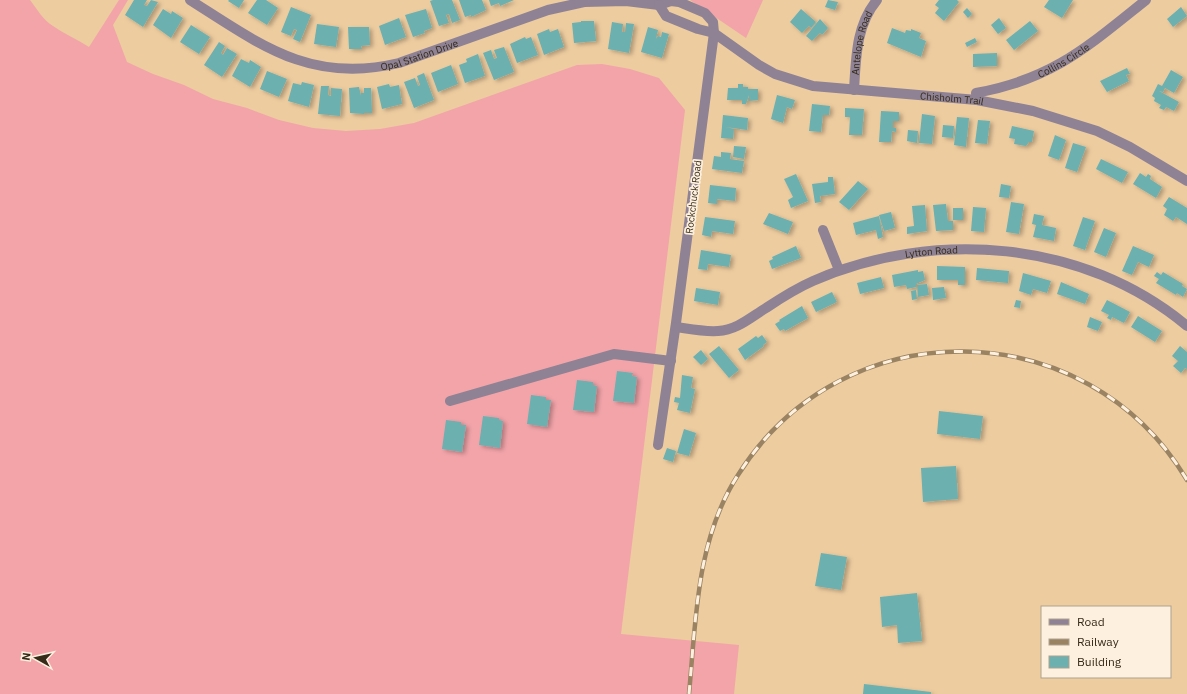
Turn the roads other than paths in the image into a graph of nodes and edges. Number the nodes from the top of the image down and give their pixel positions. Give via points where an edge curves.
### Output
1 (190, 0) edge
2 (624, 0) edge
3 (877, 0) edge
4 (1146, 0) edge
5 (659, 5) junction
6 (714, 33) junction
7 (854, 90) junction
8 (977, 100) junction
9 (1187, 181) edge
10 (823, 230) dead end
11 (839, 270) junction
12 (1187, 326) edge
13 (676, 327) junction
14 (671, 361) junction
15 (450, 401) dead end
16 (658, 444) dead end

1 - 2 street, Opal Station Drive via 247,37 282,55 325,67 359,69 399,63 565,5
2 - 5 street, Opal Station Drive
3 - 7 street, Antelope Road via 860,31
4 - 8 street, Collins Circle via 1067,61 1024,82 976,93
5 - 6 street via 666,16
5 - 6 street, Opal Station Drive via 671,1 678,2 705,13 713,22
6 - 7 street, Chisholm Trail via 758,65 775,74 813,86
6 - 13 street, Rockchuck Road
7 - 8 street, Chisholm Trail
8 - 9 street, Chisholm Trail via 1033,110 1097,131 1150,158
10 - 11 street
11 - 12 street, Lytton Road via 897,254 929,250 990,249 1021,253 1066,263 1109,279 1160,306
11 - 13 street, Lytton Road via 784,296 729,330 707,331
13 - 14 street, Rockchuck Road
14 - 15 street via 614,354
14 - 16 street, Rockchuck Road

